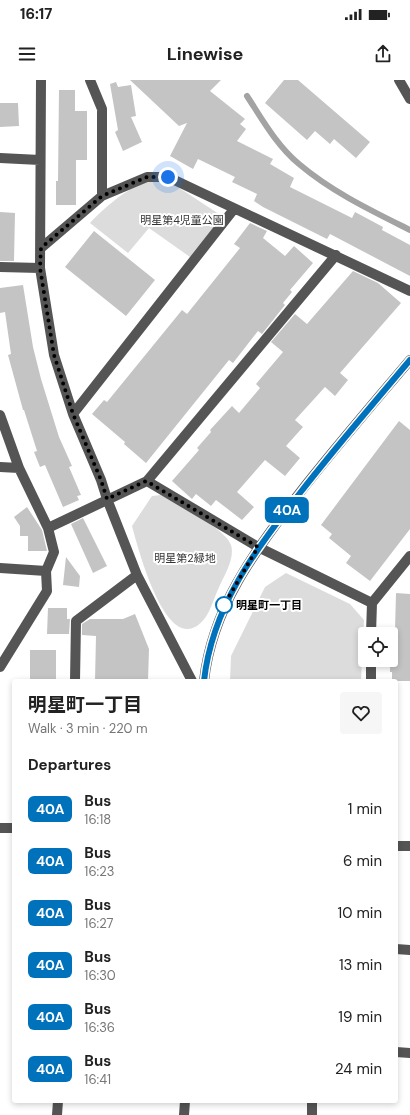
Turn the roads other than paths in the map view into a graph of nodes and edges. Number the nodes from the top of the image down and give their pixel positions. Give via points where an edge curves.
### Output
1 (41, 80) edge
2 (90, 80) edge
3 (399, 80) edge
4 (410, 99) edge
5 (0, 158) edge
6 (40, 160) junction
7 (102, 196) junction
8 (234, 209) junction
9 (41, 248) junction
10 (336, 255) junction
11 (0, 267) edge
12 (40, 268) junction
13 (410, 291) edge
14 (410, 360) edge
15 (73, 414) junction
16 (0, 415) edge
17 (0, 467) edge
18 (18, 468) junction
19 (146, 481) junction
20 (107, 499) junction
21 (48, 528) junction
22 (258, 547) junction
23 (410, 556) edge
24 (0, 568) edge
25 (46, 571) junction
26 (137, 575) junction
27 (372, 603) junction
28 (372, 627) edge
29 (0, 667) edge
30 (371, 667) edge
31 (75, 679) edge
32 (191, 679) edge
33 (204, 679) edge
34 (370, 679) edge
35 (0, 828) edge
36 (12, 828) edge
37 (398, 846) edge
38 (410, 846) edge
39 (398, 949) edge
40 (410, 950) edge
41 (398, 1052) edge
42 (410, 1053) edge
43 (58, 1103) edge
44 (185, 1103) edge
45 (312, 1103) edge
46 (57, 1115) edge
47 (184, 1115) edge
48 (312, 1115) edge

1 - 6 street
2 - 7 street via 102,109
3 - 4 street
5 - 6 street
6 - 9 street
7 - 8 street via 147,177 168,177
7 - 9 street
8 - 10 street
8 - 15 street
9 - 12 street
10 - 13 street
10 - 19 street
11 - 12 street
12 - 15 street via 54,355
14 - 22 street via 320,467
15 - 20 street
16 - 18 street
17 - 18 street
18 - 21 street
19 - 20 street
19 - 22 street
20 - 21 street
20 - 26 street
21 - 25 street via 54,552
22 - 27 street
22 - 33 street via 231,590 220,614 206,660
23 - 27 street
24 - 25 street
25 - 29 street via 47,591
26 - 31 street via 76,621
26 - 32 street
27 - 28 street
30 - 34 street
35 - 36 street
37 - 38 street
39 - 40 street
41 - 42 street
43 - 46 street
44 - 47 street
45 - 48 street

